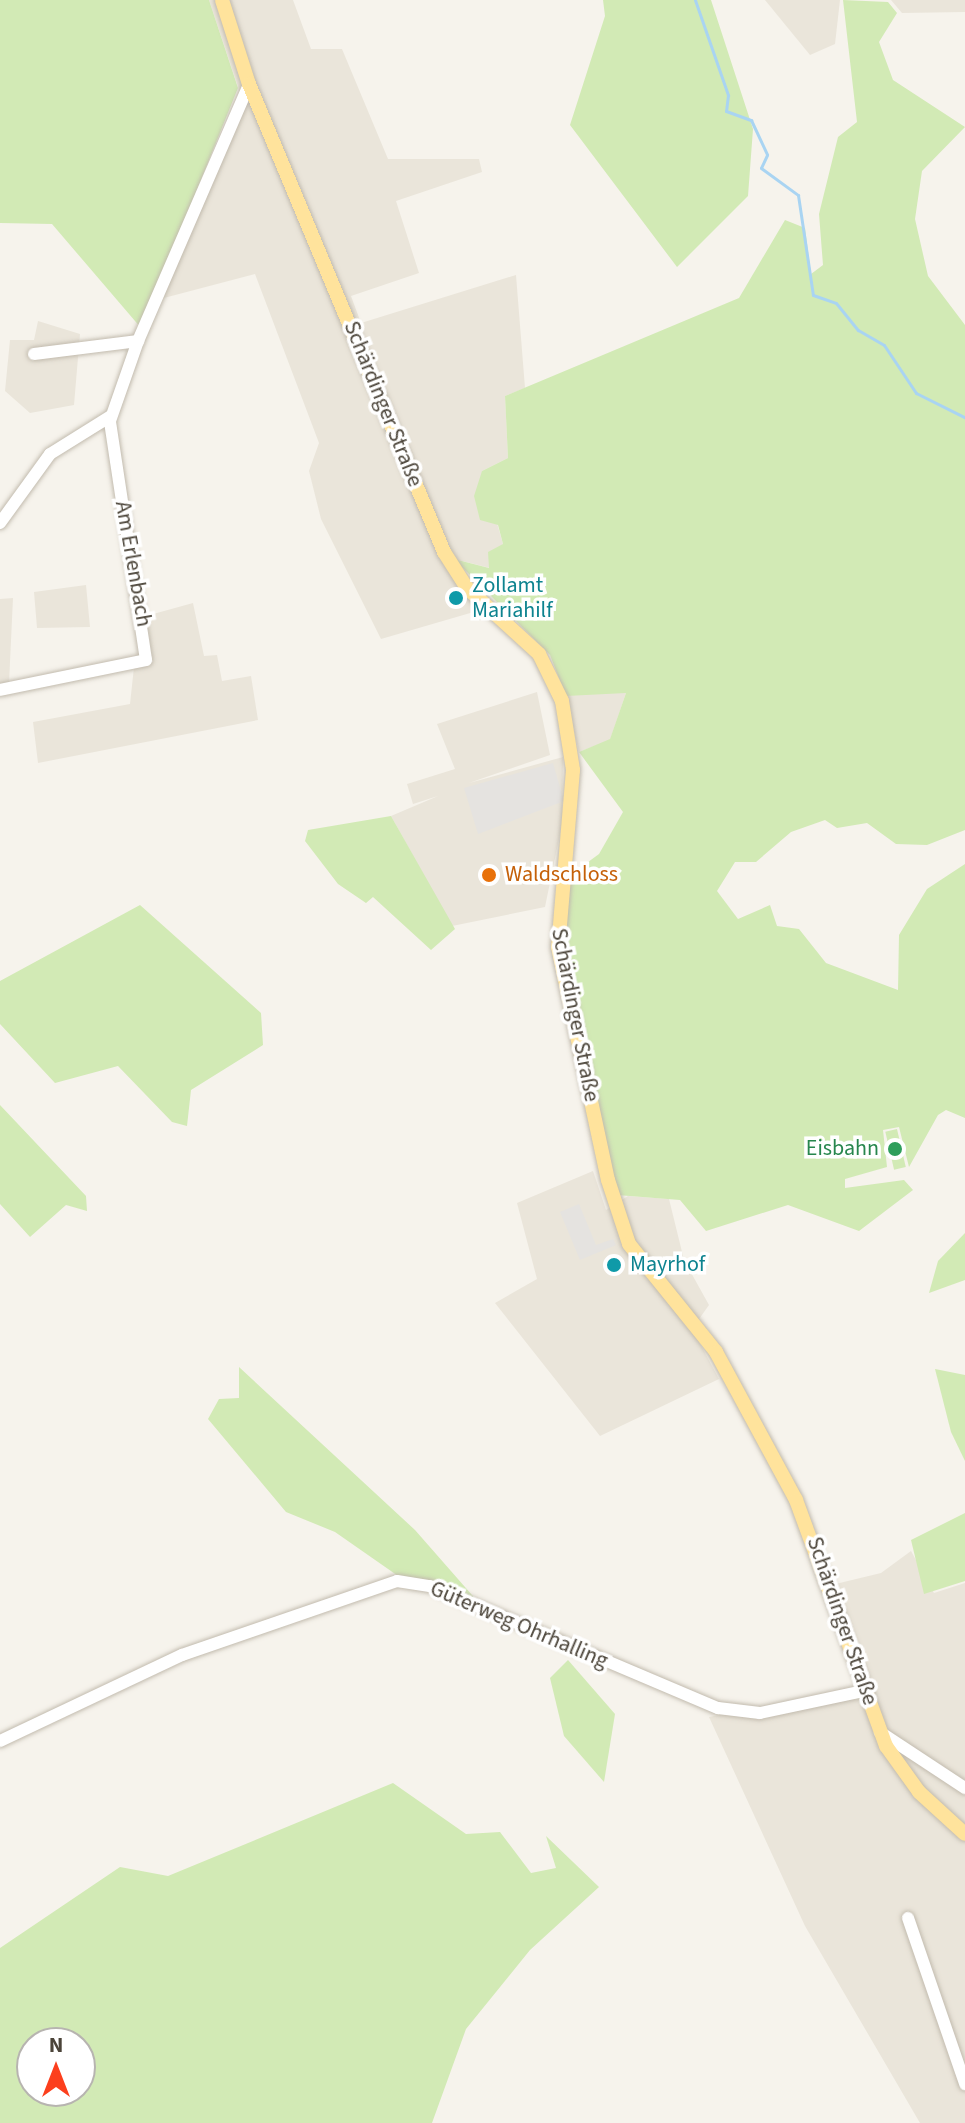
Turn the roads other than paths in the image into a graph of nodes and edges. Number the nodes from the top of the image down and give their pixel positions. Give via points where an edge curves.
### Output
1 (222, 0) edge
2 (249, 84) junction
3 (138, 341) junction
4 (34, 354) dead end
5 (111, 416) junction
6 (0, 523) edge
7 (0, 690) edge
8 (868, 1690) junction
9 (880, 1732) junction
10 (0, 1741) edge
11 (965, 1788) edge
12 (965, 1834) edge
13 (908, 1918) dead end
14 (965, 2084) edge

1 - 2 main road, Schärdinger Straße
2 - 3 street
2 - 8 main road, Schärdinger Straße via 444,552 467,588 539,654 562,701 573,752 558,947 618,1215 637,1257 716,1352 777,1464 813,1536
3 - 4 street
3 - 5 street, Am Erlenbach
5 - 6 street via 50,454
5 - 7 street, Am Erlenbach via 146,660
8 - 9 main road, Schärdinger Straße
8 - 10 street, Güterweg Ohrhalling via 760,1713 718,1708 430,1586 397,1581 182,1655
9 - 11 street
9 - 12 main road, Schärdinger Straße via 919,1792
13 - 14 street

